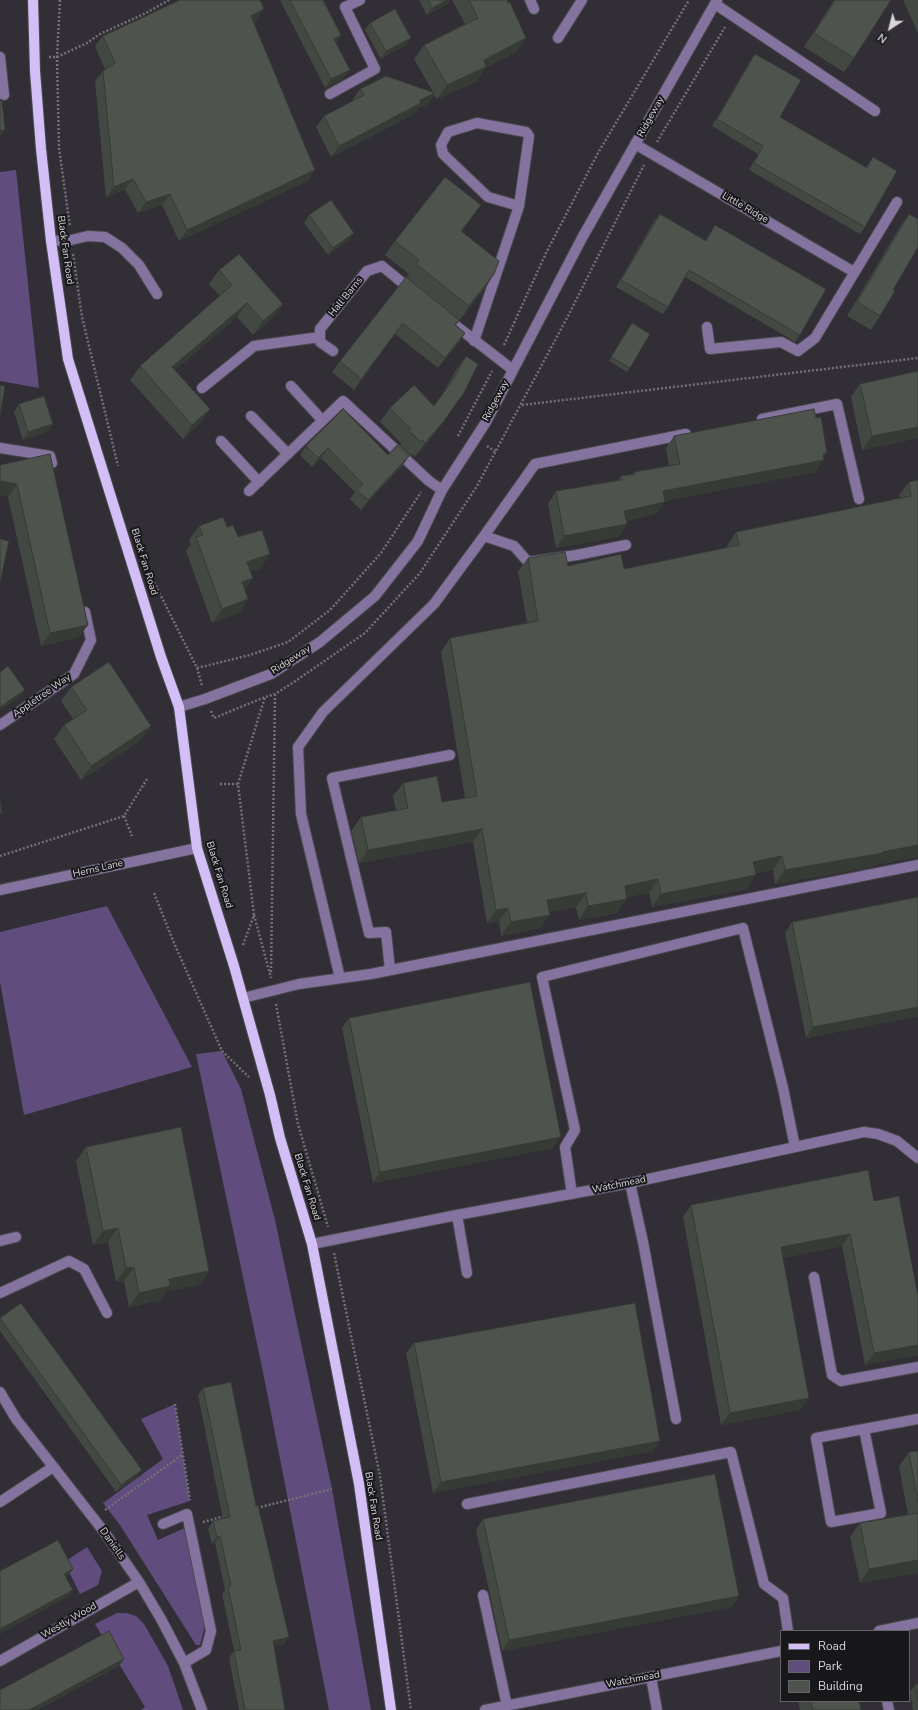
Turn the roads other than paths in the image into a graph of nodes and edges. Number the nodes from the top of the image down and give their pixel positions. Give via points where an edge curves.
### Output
1 (33, 0) edge
2 (360, 0) edge
3 (582, 0) edge
4 (716, 2) edge
5 (558, 38) dead end
6 (0, 57) edge
7 (1, 70) edge
8 (330, 94) dead end
9 (4, 95) dead end
10 (875, 111) dead end
11 (635, 144) junction
12 (897, 202) dead end
13 (519, 206) junction
14 (51, 241) junction
15 (854, 272) junction
16 (157, 294) dead end
17 (419, 296) edge
18 (450, 321) edge
19 (707, 327) dead end
20 (320, 337) junction
21 (474, 341) junction
22 (333, 352) dead end
23 (513, 370) junction
24 (291, 386) dead end
25 (202, 388) dead end
26 (251, 416) dead end
27 (322, 420) junction
28 (752, 421) edge
29 (698, 432) edge
30 (221, 441) dead end
31 (0, 448) edge
32 (288, 454) junction
33 (53, 471) edge
34 (259, 482) junction
35 (442, 490) junction
36 (249, 491) dead end
37 (859, 498) dead end
38 (484, 536) junction
39 (626, 545) dead end
40 (82, 602) edge
41 (178, 707) junction
42 (0, 725) edge
43 (450, 755) dead end
44 (197, 848) junction
45 (918, 865) edge
46 (0, 890) edge
47 (390, 970) junction
48 (340, 978) junction
49 (243, 998) junction
50 (795, 1147) junction
51 (918, 1158) edge
52 (630, 1182) junction
53 (572, 1194) junction
54 (456, 1215) junction
55 (16, 1237) dead end
56 (0, 1240) edge
57 (312, 1244) junction
58 (467, 1273) dead end
59 (814, 1277) dead end
60 (0, 1293) edge
61 (107, 1313) dead end
62 (918, 1367) edge
63 (0, 1392) edge
64 (676, 1419) dead end
65 (918, 1419) edge
66 (864, 1428) junction
67 (54, 1467) junction
68 (0, 1502) edge
69 (467, 1504) dead end
70 (163, 1524) dead end
71 (138, 1582) junction
72 (483, 1594) dead end
73 (918, 1623) edge
74 (788, 1630) edge
75 (884, 1630) edge
76 (780, 1651) edge
77 (0, 1661) edge
78 (184, 1663) junction
79 (651, 1677) junction
80 (507, 1706) junction
81 (202, 1710) edge
82 (391, 1710) edge
83 (485, 1710) edge
84 (657, 1710) edge

1 - 14 main road, Black Fan Road via 41,149
2 - 8 street via 345,7 375,69
3 - 5 street
4 - 10 street via 731,16
4 - 11 street, Ridgeway
6 - 7 street
7 - 9 street
11 - 15 street, Little Ridge
11 - 23 street, Ridgeway
12 - 15 street
13 - 13 street via 528,136 526,132 477,122 448,132 441,145 443,154 488,197
13 - 21 street
14 - 16 street via 88,236 105,237 122,248 139,265
14 - 41 main road, Black Fan Road via 68,359
15 - 19 street via 815,338 798,351 781,342 710,349
17 - 20 street, Hall Barns via 382,266 367,271 320,329
18 - 21 street
20 - 22 street via 320,342
20 - 25 street via 254,346
21 - 23 street
23 - 35 street, Ridgeway via 486,422
24 - 27 street
26 - 32 street
27 - 32 street
27 - 35 street via 342,401 345,402 429,481
28 - 37 street via 837,404
29 - 38 street via 535,464
30 - 34 street
31 - 33 street via 50,456
32 - 34 street
34 - 36 street
35 - 41 street, Ridgeway via 418,541 375,596 320,642 271,674
38 - 39 street via 514,546 528,562
38 - 48 street via 434,604 323,712 298,747 301,814
40 - 42 street, Appletree Way via 91,640 74,674
41 - 44 main road, Black Fan Road
43 - 47 street via 332,778 369,933 386,932
44 - 46 street, Herns Lane
44 - 49 main road, Black Fan Road
45 - 47 street
47 - 48 street
48 - 49 street via 299,984
49 - 57 main road, Black Fan Road via 280,1138
50 - 51 street, Watchmead via 864,1132 897,1141
50 - 52 street, Watchmead
50 - 53 street via 743,928 542,976 575,1130 565,1147
52 - 53 street, Watchmead
52 - 64 street
53 - 54 street, Watchmead
54 - 57 street, Watchmead
54 - 58 street
55 - 56 street
57 - 82 main road, Black Fan Road via 359,1484
59 - 62 street via 832,1374 840,1382
60 - 61 street via 69,1261 84,1269
63 - 67 street, Daniells via 16,1419
65 - 66 street
66 - 66 street via 816,1438 831,1522 881,1513
67 - 68 street
67 - 71 street, Daniells
69 - 74 street via 731,1452 764,1584 782,1598
70 - 78 street via 187,1514 210,1631 206,1650
71 - 77 street, Westly Wood
71 - 78 street, Daniells
72 - 80 street
73 - 75 street
76 - 79 street, Watchmead
78 - 81 street, Daniells
79 - 80 street, Watchmead
79 - 84 street
80 - 83 street, Watchmead

